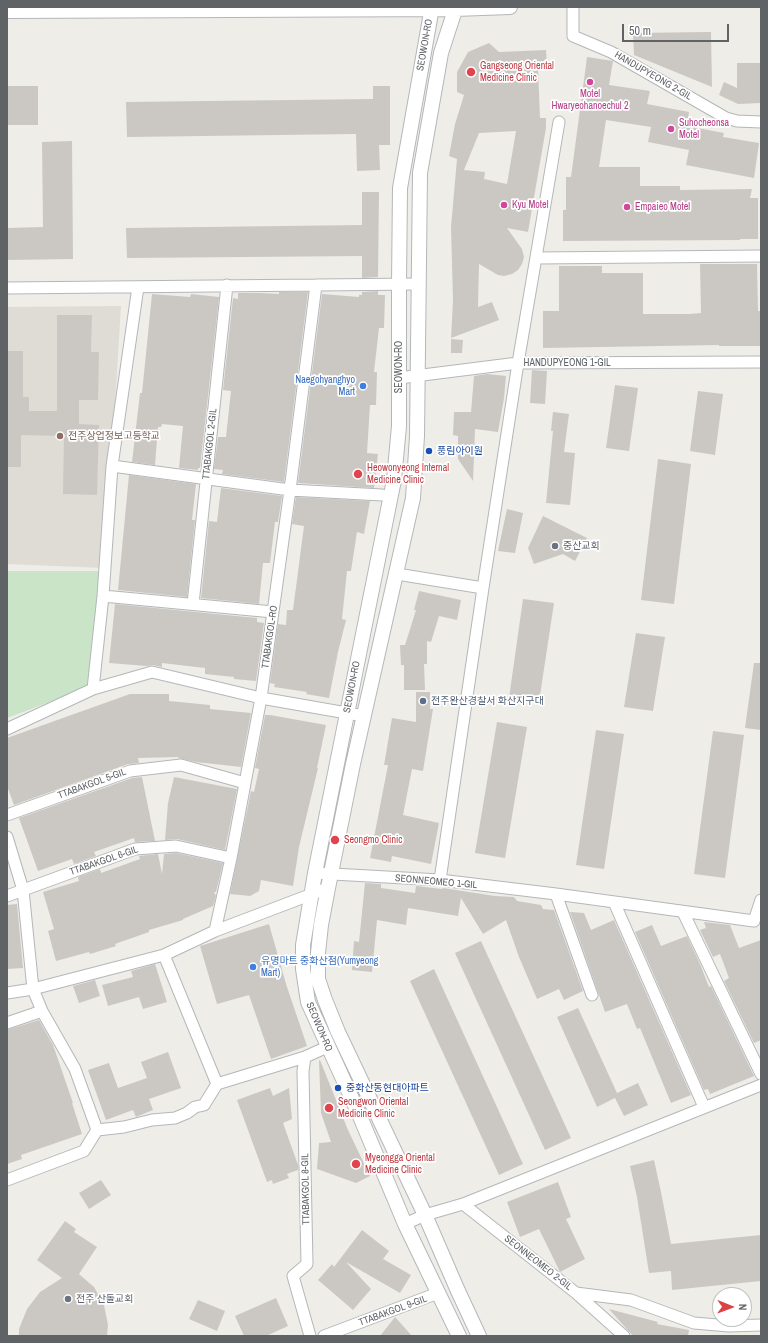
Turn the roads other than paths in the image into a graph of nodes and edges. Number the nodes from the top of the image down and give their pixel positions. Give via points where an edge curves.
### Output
1 (510, 7) edge
2 (573, 7) edge
3 (432, 8) edge
4 (455, 8) edge
5 (7, 11) edge
6 (559, 122) dead end
7 (761, 122) edge
8 (761, 256) edge
9 (536, 258) junction
10 (399, 284) junction
11 (418, 284) junction
12 (227, 285) junction
13 (316, 285) junction
14 (138, 287) junction
15 (7, 288) edge
16 (761, 362) edge
17 (518, 363) junction
18 (418, 375) junction
19 (399, 378) junction
20 (112, 466) junction
21 (206, 479) junction
22 (290, 490) junction
23 (382, 495) dead end
24 (397, 574) junction
25 (483, 588) junction
26 (103, 596) junction
27 (193, 604) junction
28 (273, 612) junction
29 (93, 689) junction
30 (261, 698) junction
31 (346, 713) junction
32 (364, 716) junction
33 (7, 729) edge
34 (245, 783) junction
35 (7, 815) edge
36 (7, 837) edge
37 (231, 858) junction
38 (315, 873) junction
39 (440, 880) junction
40 (329, 881) junction
41 (23, 890) junction
42 (311, 894) junction
43 (556, 894) junction
44 (7, 896) edge
45 (761, 900) edge
46 (614, 902) junction
47 (683, 912) junction
48 (215, 932) junction
49 (164, 955) junction
50 (33, 989) junction
51 (7, 992) edge
52 (592, 995) dead end
53 (42, 1011) junction
54 (7, 1023) edge
55 (327, 1047) junction
56 (305, 1057) junction
57 (761, 1074) edge
58 (217, 1084) junction
59 (761, 1085) edge
60 (704, 1107) junction
61 (97, 1130) junction
62 (7, 1180) edge
63 (464, 1204) junction
64 (425, 1215) junction
65 (405, 1224) junction
66 (438, 1293) junction
67 (576, 1293) junction
68 (761, 1325) edge
69 (737, 1331) edge
70 (310, 1336) edge
71 (324, 1336) edge
72 (459, 1336) edge
73 (479, 1336) edge
74 (624, 1336) edge

1 - 4 street
2 - 7 street, HANDUPYEONG 2-GIL via 572,36 611,52 726,118
3 - 4 street
3 - 5 street
3 - 10 street, SEOWON-RO via 400,188
4 - 11 street, SEOWON-RO via 441,53 420,173
6 - 9 street, HANDUPYEONG 1-GIL
8 - 9 street
9 - 17 street, HANDUPYEONG 1-GIL
10 - 11 street
10 - 13 street
10 - 19 street, SEOWON-RO
11 - 18 street, SEOWON-RO
12 - 13 street
12 - 14 street
12 - 21 street, TTABAKGOL 2-GIL
13 - 22 street
14 - 15 street
14 - 20 street
16 - 17 street, HANDUPYEONG 1-GIL
17 - 18 street
17 - 25 street
18 - 19 street
18 - 24 street, SEOWON-RO via 413,498
19 - 31 street, SEOWON-RO via 399,426 394,480
20 - 21 street
20 - 26 street
21 - 22 street
21 - 27 street, TTABAKGOL 2-GIL
22 - 23 street
22 - 28 street, TTABAKGOL-RO
24 - 25 street
24 - 32 street, SEOWON-RO
25 - 39 street
26 - 27 street
26 - 29 street
27 - 28 street
28 - 30 street, TTABAKGOL-RO
29 - 30 street via 152,672
29 - 33 street
30 - 31 street
30 - 34 street, TTABAKGOL-RO
31 - 32 street
31 - 38 street, SEOWON-RO
32 - 40 street, SEOWON-RO
34 - 35 street, TTABAKGOL 5-GIL via 181,765 130,771
34 - 37 street
36 - 41 street
37 - 41 street, TTABAKGOL 6-GIL via 176,846 134,848
37 - 48 street
38 - 40 street, SEONNEOMEO 1-GIL
38 - 42 street, SEOWON-RO
39 - 40 street, SEONNEOMEO 1-GIL
39 - 43 street, SEONNEOMEO 1-GIL
40 - 42 street
40 - 64 street, SEOWON-RO via 321,925 318,979 338,1032
41 - 44 street, TTABAKGOL 6-GIL
41 - 50 street
42 - 48 street
42 - 55 street, SEOWON-RO via 303,945 303,969 308,1002
43 - 46 street, SEONNEOMEO 1-GIL
43 - 52 street
45 - 47 street, SEONNEOMEO 1-GIL via 754,921
46 - 47 street, SEONNEOMEO 1-GIL
46 - 60 street
47 - 57 street
48 - 49 street
49 - 50 street
49 - 58 street
50 - 51 street
50 - 53 street
53 - 54 street
53 - 61 street via 75,1069
55 - 56 street
55 - 65 street, SEOWON-RO via 359,1114
56 - 58 street
56 - 70 street, TTABAKGOL 8-GIL via 303,1072 308,1264 293,1276
58 - 61 street via 204,1105 195,1107 181,1116
59 - 60 street
60 - 63 street
61 - 62 street via 84,1151
63 - 64 street
63 - 67 street, SEONNEOMEO 2-GIL
64 - 65 street
64 - 73 street, SEOWON-RO
65 - 66 street, SEOWON-RO
66 - 71 street, TTABAKGOL 9-GIL
66 - 72 street, SEOWON-RO
67 - 69 street, SEONNEOMEO 2-GIL via 631,1300 694,1323 729,1326
67 - 74 street
68 - 69 street, SEONNEOMEO 2-GIL

